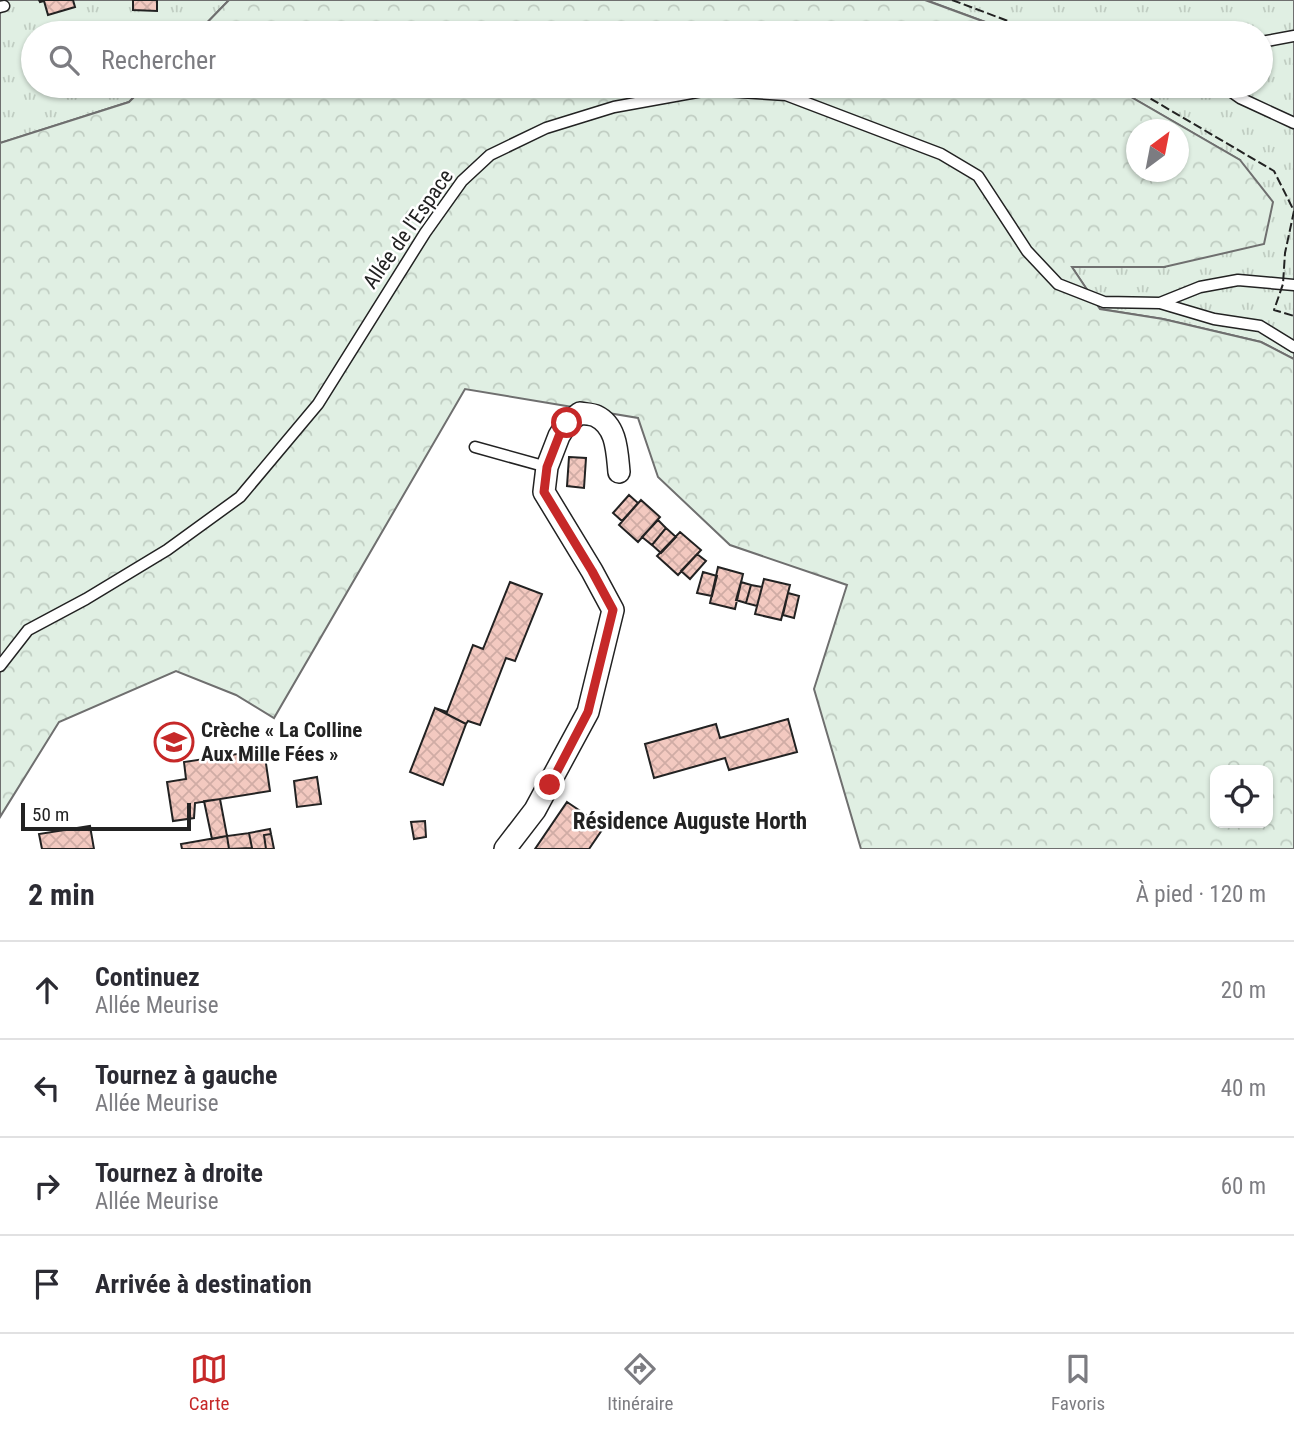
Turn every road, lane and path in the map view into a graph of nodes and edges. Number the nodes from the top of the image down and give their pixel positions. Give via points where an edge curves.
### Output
1 (1294, 36) edge
2 (1273, 40) edge
3 (664, 98) edge
4 (794, 98) edge
5 (1242, 98) edge
6 (1294, 123) edge
7 (1288, 284) edge
8 (1160, 303) junction
9 (1294, 347) edge
10 (475, 447) dead end
11 (547, 467) junction
12 (619, 472) dead end
13 (0, 666) edge
14 (505, 849) edge

1 - 2 lane
3 - 13 lane, Allée de l'Espace via 614,107 546,128 490,155 462,181 425,233 318,404 240,498 167,550 28,630
4 - 8 lane, Allée de l'Espace via 941,154 978,176 1027,251 1058,284 1104,302
5 - 6 lane
7 - 8 lane, Allée de l'Espace via 1238,280 1200,287
8 - 9 lane via 1260,326
10 - 11 lane
11 - 12 street via 559,436 580,413 596,416 608,426 615,440
11 - 14 street via 544,492 613,610 588,712 535,810

